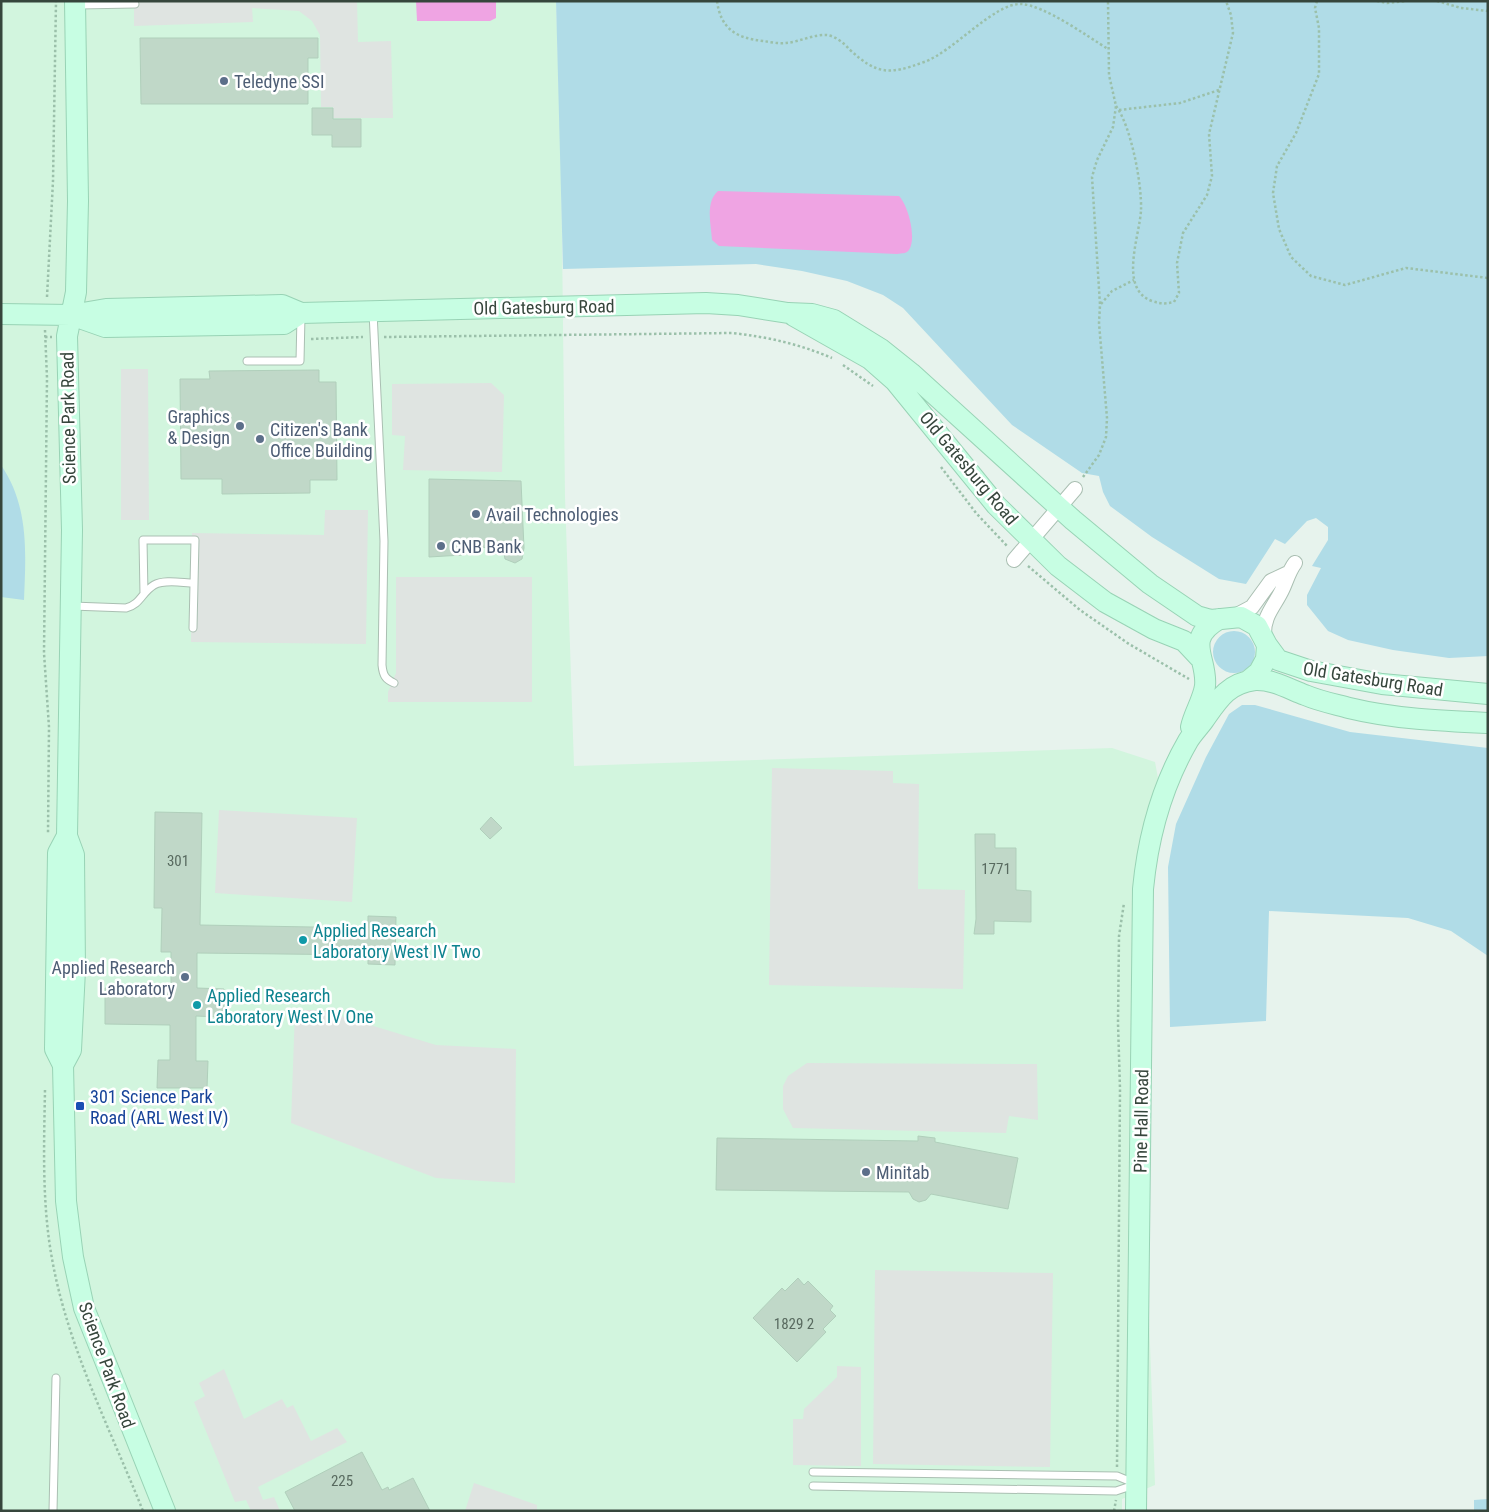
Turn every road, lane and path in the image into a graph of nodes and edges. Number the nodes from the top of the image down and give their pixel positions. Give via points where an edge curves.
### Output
1 (717, 1) edge
2 (1108, 1) edge
3 (1226, 1) edge
4 (1317, 1) edge
5 (1377, 1) edge
6 (1406, 1) edge
7 (1437, 1) edge
8 (68, 2) edge
9 (135, 4) dead end
10 (1488, 11) edge
11 (1108, 49) junction
12 (1219, 90) junction
13 (1116, 106) junction
14 (1119, 110) junction
15 (1488, 278) edge
16 (1134, 280) junction
17 (47, 298) dead end
18 (1100, 305) junction
19 (373, 311) junction
20 (301, 313) junction
21 (788, 313) junction
22 (1, 314) edge
23 (71, 315) junction
24 (367, 337) dead end
25 (381, 337) dead end
26 (310, 339) dead end
27 (834, 360) dead end
28 (247, 361) dead end
29 (841, 364) dead end
30 (876, 389) dead end
31 (938, 463) dead end
32 (1075, 489) joint
33 (1058, 508) junction
34 (1030, 541) junction
35 (1017, 558) junction
36 (194, 583) junction
37 (144, 594) junction
38 (72, 606) junction
39 (1227, 618) junction
40 (193, 628) dead end
41 (1265, 640) junction
42 (1201, 662) junction
43 (394, 683) dead end
44 (1244, 683) junction
45 (1192, 684) dead end
46 (1488, 694) edge
47 (1488, 723) edge
48 (1189, 739) junction
49 (1125, 896) dead end
50 (56, 1378) dead end
51 (813, 1472) dead end
52 (1117, 1476) junction
53 (1137, 1484) junction
54 (813, 1486) dead end
55 (1116, 1491) junction
56 (54, 1511) edge
57 (164, 1511) edge
58 (1114, 1511) edge
59 (1136, 1511) edge

1 - 11 path via 718,15 742,38 785,44 827,35 842,42 866,65 890,72 926,62 1000,10 1019,4 1035,6
2 - 11 path
3 - 12 path via 1233,33
4 - 15 path via 1319,74 1296,133 1277,166 1273,193 1279,229 1291,258 1311,276 1345,285 1406,268
5 - 6 path
7 - 10 path
8 - 9 lane
8 - 17 path
8 - 23 street, Science Park Road via 78,201 76,292
11 - 13 path
12 - 14 path via 1180,103
12 - 16 path via 1209,134 1212,176 1207,195 1184,232 1177,263 1179,293 1174,302 1163,305 1147,300
13 - 14 path
13 - 18 path via 1113,127 1092,177
14 - 16 path via 1131,142 1140,202
16 - 18 path via 1112,290
18 - 32 path via 1106,437 1100,455
19 - 20 street, Old Gatesburg Road
19 - 21 street, Old Gatesburg Road via 706,303
19 - 43 lane via 384,541 382,666 383,675
20 - 23 street, Old Gatesburg Road via 282,305 106,309
20 - 28 lane via 300,361
21 - 33 street, Old Gatesburg Road via 812,314 834,320 881,349
21 - 34 street, Old Gatesburg Road via 870,359 895,381 975,481
22 - 23 street, Old Gatesburg Road
23 - 38 street, Science Park Road via 67,345
24 - 26 path
25 - 27 path via 732,333 770,337 806,347
29 - 30 path
31 - 35 path via 976,513
32 - 33 street
33 - 34 street
33 - 39 street, Old Gatesburg Road via 1187,611 1205,619
34 - 35 street
34 - 42 street, Old Gatesburg Road via 1106,602 1154,630 1184,642
35 - 45 path via 1080,610 1129,644 1182,673
36 - 37 lane via 160,583
36 - 37 lane via 195,540 143,540
36 - 40 lane
37 - 38 lane via 134,606 126,608
38 - 57 street, Science Park Road via 67,836 58,853 56,1049 63,1065 66,1201 84,1308
39 - 41 street, Old Gatesburg Road via 1252,622
39 - 41 street, Pine Hall Road via 1252,607 1271,580 1291,568 1283,589 1266,616
39 - 42 street, Pine Hall Road via 1212,623 1202,635
41 - 44 street, Pine Hall Road via 1263,666
41 - 46 street, Old Gatesburg Road via 1278,660 1311,671 1382,684
42 - 44 street, Old Gatesburg Road via 1218,682
42 - 48 street, Pine Hall Road via 1204,689
44 - 47 street, Old Gatesburg Road via 1266,681 1327,702 1391,715
44 - 48 street, Pine Hall Road via 1225,691 1218,698
48 - 53 street, Pine Hall Road via 1157,815 1143,889
49 - 52 path via 1119,936
50 - 56 lane
51 - 52 lane
52 - 53 lane
53 - 55 lane
53 - 59 street, Pine Hall Road
54 - 55 lane
55 - 58 path

